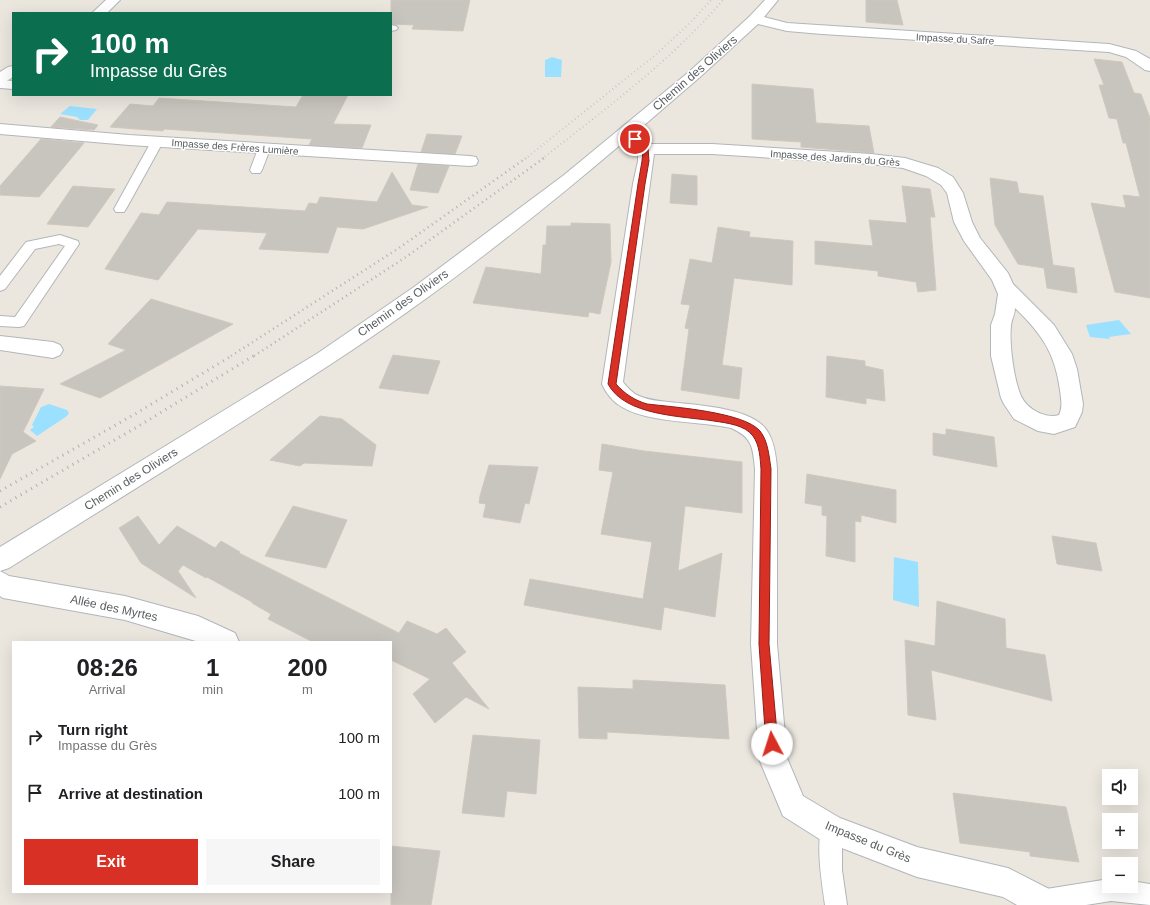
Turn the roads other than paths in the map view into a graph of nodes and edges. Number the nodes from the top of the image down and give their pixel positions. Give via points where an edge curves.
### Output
1 (114, 0) edge
2 (772, 0) edge
3 (100, 12) edge
4 (755, 19) junction
5 (1150, 67) edge
6 (12, 71) edge
7 (0, 79) edge
8 (0, 84) edge
9 (12, 85) edge
10 (0, 128) edge
11 (624, 133) junction
12 (157, 142) junction
13 (264, 149) junction
14 (646, 149) junction
15 (470, 161) dead end
16 (256, 170) dead end
17 (120, 209) dead end
18 (0, 286) edge
19 (1004, 287) junction
20 (0, 320) edge
21 (0, 343) edge
22 (53, 350) dead end
23 (0, 560) edge
24 (0, 583) edge
25 (224, 641) edge
26 (831, 830) junction
27 (1150, 895) edge
28 (1042, 903) edge
29 (836, 905) edge

1 - 3 street
2 - 4 street, Chemin des Oliviers
4 - 5 street, Impasse du Safre via 787,27 822,30 1109,48 1136,56
4 - 11 street, Chemin des Oliviers via 695,74
6 - 7 street
8 - 9 street
10 - 12 street, Impasse des Frères Lumière
11 - 14 street
11 - 23 street, Chemin des Oliviers via 532,209 421,292 325,358
12 - 13 street, Impasse des Frères Lumière
12 - 17 lane
13 - 15 street, Impasse des Frères Lumière
13 - 16 lane
14 - 19 street, Impasse des Jardins du Grès via 712,149 871,159 905,163 932,172 947,181 955,194 963,222 973,241 1001,278
14 - 26 street, Impasse du Grès via 612,384 632,403 731,420 748,426 757,434 764,450 766,469 764,644 773,759 793,806
18 - 20 lane via 31,245 60,239 73,244 19,322
19 - 19 street, Impasse des Jardins du Grès via 1007,294 1001,325 1001,356 1011,398 1021,413 1038,422 1054,425 1067,421 1073,409 1067,366 1060,348 1042,323
21 - 22 street
24 - 25 street, Allée des Myrtes via 3,586 125,608 198,628
26 - 28 street, Impasse du Grès via 917,862 1008,883
26 - 29 lane via 831,870
27 - 28 lane via 1111,890

